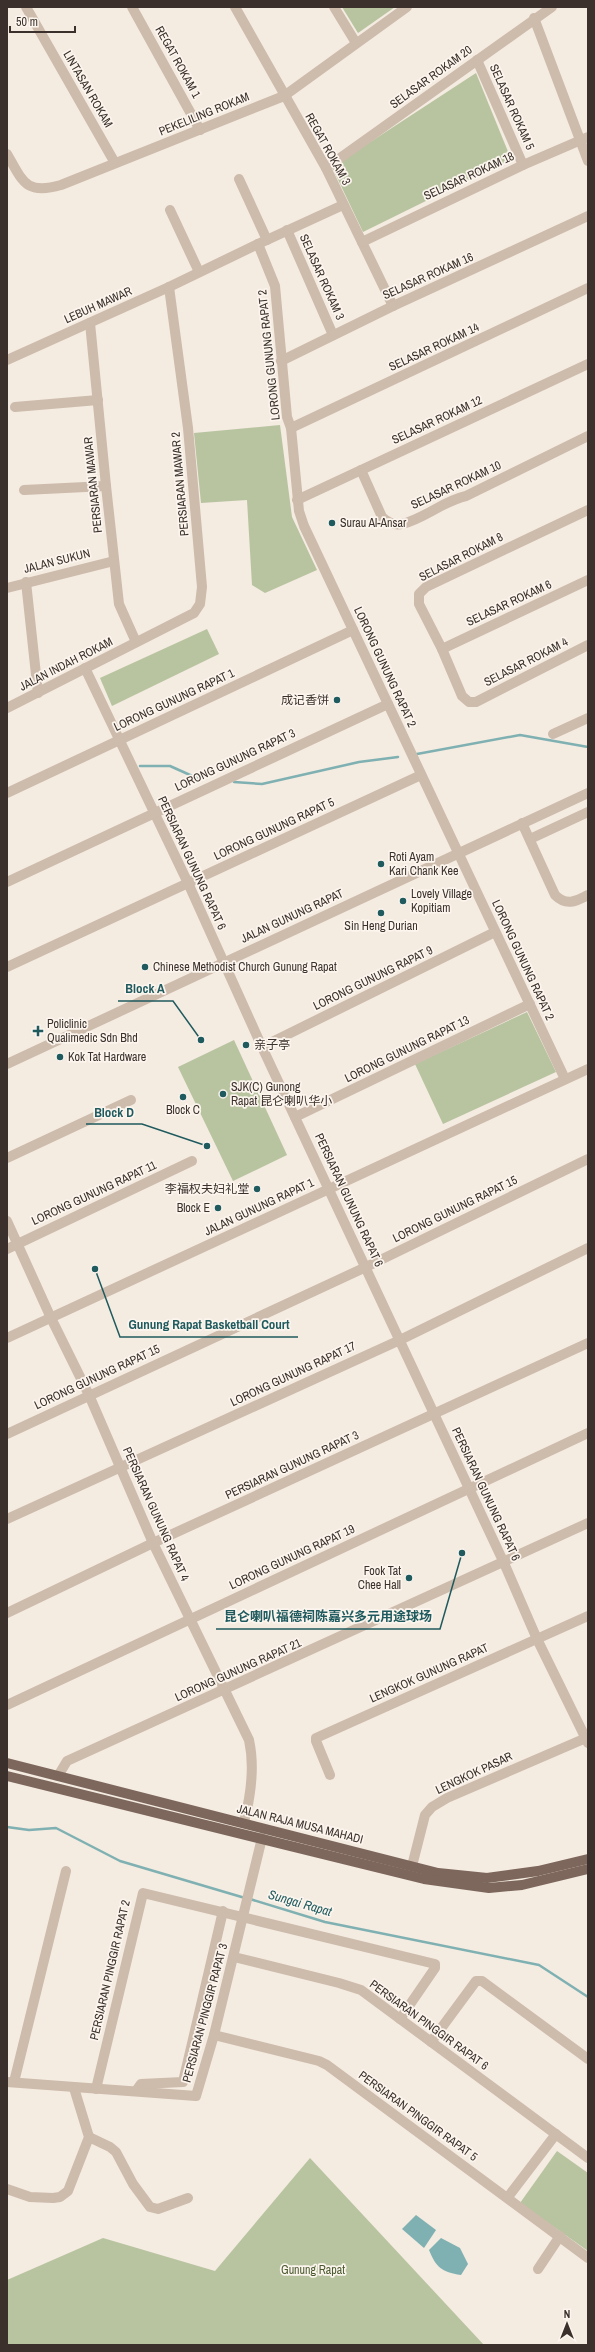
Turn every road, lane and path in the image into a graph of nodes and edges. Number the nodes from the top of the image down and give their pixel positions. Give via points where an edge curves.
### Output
1 (26, 7) edge
2 (132, 7) edge
3 (235, 7) edge
4 (334, 7) edge
5 (407, 7) edge
6 (552, 7) edge
7 (534, 18) junction
8 (356, 43) junction
9 (477, 60) junction
10 (284, 96) junction
11 (200, 130) junction
12 (584, 139) edge
13 (7, 154) edge
14 (588, 161) edge
15 (115, 163) junction
16 (523, 165) junction
17 (326, 168) junction
18 (239, 179) dead end
19 (344, 205) junction
20 (170, 210) dead end
21 (588, 216) edge
22 (287, 230) junction
23 (267, 240) junction
24 (362, 242) junction
25 (258, 244) junction
26 (199, 272) junction
27 (169, 287) junction
28 (588, 288) edge
29 (393, 306) junction
30 (90, 323) junction
31 (333, 335) junction
32 (7, 360) edge
33 (281, 361) junction
34 (588, 364) edge
35 (98, 400) junction
36 (15, 407) dead end
37 (291, 428) junction
38 (588, 436) edge
39 (361, 470) junction
40 (106, 486) junction
41 (24, 490) dead end
42 (297, 500) junction
43 (588, 510) edge
44 (114, 561) junction
45 (588, 580) edge
46 (26, 582) junction
47 (7, 588) edge
48 (353, 630) junction
49 (136, 642) junction
50 (588, 645) edge
51 (442, 649) junction
52 (85, 668) junction
53 (38, 693) junction
54 (476, 702) joint
55 (388, 704) junction
56 (7, 708) edge
57 (588, 718) edge
58 (553, 734) dead end
59 (119, 740) junction
60 (421, 775) junction
61 (7, 792) edge
62 (588, 793) edge
63 (154, 812) junction
64 (588, 812) edge
65 (522, 823) junction
66 (530, 839) junction
67 (458, 852) junction
68 (7, 882) edge
69 (188, 883) junction
70 (588, 895) edge
71 (495, 932) junction
72 (224, 963) junction
73 (7, 967) edge
74 (530, 1004) junction
75 (262, 1047) junction
76 (7, 1064) edge
77 (588, 1069) edge
78 (565, 1079) junction
79 (130, 1100) dead end
80 (295, 1117) junction
81 (7, 1158) edge
82 (588, 1159) edge
83 (192, 1161) dead end
84 (329, 1189) junction
85 (7, 1221) edge
86 (17, 1244) junction
87 (588, 1248) edge
88 (7, 1249) edge
89 (366, 1267) junction
90 (51, 1318) junction
91 (7, 1338) edge
92 (400, 1340) junction
93 (588, 1343) edge
94 (89, 1395) junction
95 (434, 1414) junction
96 (588, 1433) edge
97 (7, 1434) edge
98 (121, 1467) junction
99 (469, 1489) junction
100 (7, 1519) edge
101 (588, 1523) edge
102 (153, 1543) junction
103 (504, 1563) junction
104 (7, 1613) edge
105 (588, 1616) edge
106 (190, 1619) junction
107 (537, 1639) junction
108 (224, 1691) junction
109 (7, 1705) edge
110 (586, 1736) edge
111 (7, 1763) edge
112 (330, 1774) dead end
113 (7, 1776) edge
114 (58, 1776) junction
115 (245, 1823) junction
116 (291, 1835) junction
117 (262, 1838) junction
118 (588, 1859) edge
119 (412, 1866) junction
120 (588, 1869) edge
121 (66, 1871) dead end
122 (223, 1912) junction
123 (243, 1917) junction
124 (234, 1957) junction
125 (400, 2019) junction
126 (214, 2035) junction
127 (430, 2042) junction
128 (588, 2059) edge
129 (10, 2082) edge
130 (74, 2088) junction
131 (96, 2089) junction
132 (136, 2091) junction
133 (556, 2134) junction
134 (89, 2137) junction
135 (588, 2158) edge
136 (7, 2189) edge
137 (508, 2197) junction
138 (188, 2198) dead end
139 (560, 2236) junction
140 (588, 2258) edge
141 (538, 2269) dead end

1 - 15 street, LINTASAN ROKAM
2 - 11 street, REGAT ROKAM 1
3 - 10 street, REGAT ROKAM 3
4 - 8 street
5 - 8 street, PEKELILING ROKAM
6 - 7 street, SELASAR ROKAM 20
7 - 9 street, SELASAR ROKAM 20
7 - 12 street
8 - 10 street, PEKELILING ROKAM
9 - 16 street, SELASAR ROKAM 5
9 - 17 street, SELASAR ROKAM 20
10 - 11 street, PEKELILING ROKAM
10 - 17 street, REGAT ROKAM 3
11 - 15 street, PEKELILING ROKAM
12 - 14 street
12 - 16 street, SELASAR ROKAM 18
13 - 15 street, PEKELILING ROKAM via 21,180 38,190 61,185
16 - 24 street, SELASAR ROKAM 18
17 - 19 street, REGAT ROKAM 3
18 - 23 street
19 - 22 street, LEBUH MAWAR
19 - 24 street, REGAT ROKAM 3
20 - 26 street
21 - 29 street, SELASAR ROKAM 16
22 - 23 street, LEBUH MAWAR
22 - 31 street, SELASAR ROKAM 3
23 - 25 street, LEBUH MAWAR
24 - 29 street, REGAT ROKAM 3
25 - 26 street, LEBUH MAWAR
25 - 33 street, LORONG GUNUNG RAPAT 2 via 275,286
26 - 27 street, LEBUH MAWAR
27 - 30 street, LEBUH MAWAR
27 - 49 street, PERSIARAN MAWAR 2 via 188,428 201,598 194,613
28 - 37 street, SELASAR ROKAM 14
29 - 31 street, SELASAR ROKAM 16
30 - 32 street, LEBUH MAWAR
30 - 35 street, PERSIARAN MAWAR
31 - 33 street, SELASAR ROKAM 16
33 - 37 street, LORONG GUNUNG RAPAT 2 via 287,417
34 - 39 street, SELASAR ROKAM 12
35 - 36 street
35 - 40 street, PERSIARAN MAWAR
37 - 42 street, LORONG GUNUNG RAPAT 2
38 - 39 street, SELASAR ROKAM 10 via 401,525 388,522 382,517
39 - 42 street, SELASAR ROKAM 12
40 - 41 street
40 - 44 street, PERSIARAN MAWAR
42 - 48 street, LORONG GUNUNG RAPAT 2 via 304,526
43 - 51 street, SELASAR ROKAM 8 via 426,588 419,594 419,604
44 - 46 street, JALAN SUKUN
44 - 49 street, PERSIARAN MAWAR via 120,604
45 - 51 street, SELASAR ROKAM 6
46 - 47 street, JALAN SUKUN
46 - 53 street
48 - 55 street, LORONG GUNUNG RAPAT 2
48 - 59 street, LORONG GUNUNG RAPAT 1
49 - 52 street, JALAN INDAH ROKAM
50 - 54 street, SELASAR ROKAM 4
51 - 54 street, SELASAR ROKAM 8 via 462,696 469,702
52 - 53 street, JALAN INDAH ROKAM
52 - 59 street, PERSIARAN GUNUNG RAPAT 6
53 - 56 street, JALAN INDAH ROKAM
55 - 60 street, LORONG GUNUNG RAPAT 2
55 - 63 street, LORONG GUNUNG RAPAT 3
57 - 58 street
59 - 61 street, LORONG GUNUNG RAPAT 1
59 - 63 street, PERSIARAN GUNUNG RAPAT 6
60 - 67 street, LORONG GUNUNG RAPAT 2
60 - 69 street, LORONG GUNUNG RAPAT 5
62 - 65 street, JALAN GUNUNG RAPAT
63 - 68 street, LORONG GUNUNG RAPAT 3
63 - 69 street, PERSIARAN GUNUNG RAPAT 6
64 - 66 street
65 - 66 street
65 - 67 street, JALAN GUNUNG RAPAT
66 - 70 street via 559,899 571,902
67 - 71 street, LORONG GUNUNG RAPAT 2
67 - 72 street, JALAN GUNUNG RAPAT
69 - 72 street, PERSIARAN GUNUNG RAPAT 6
69 - 73 street, LORONG GUNUNG RAPAT 5
71 - 74 street, LORONG GUNUNG RAPAT 2
71 - 75 street, LORONG GUNUNG RAPAT 9
72 - 75 street, PERSIARAN GUNUNG RAPAT 6
72 - 76 street, JALAN GUNUNG RAPAT
74 - 78 street, LORONG GUNUNG RAPAT 2
74 - 80 street, LORONG GUNUNG RAPAT 13
75 - 80 street, PERSIARAN GUNUNG RAPAT 6
77 - 78 street, JALAN GUNUNG RAPAT 1
78 - 84 street, JALAN GUNUNG RAPAT 1
79 - 81 street
80 - 84 street, PERSIARAN GUNUNG RAPAT 6
82 - 89 street, LORONG GUNUNG RAPAT 15
83 - 86 street, LORONG GUNUNG RAPAT 11
84 - 89 street, PERSIARAN GUNUNG RAPAT 6
84 - 90 street, JALAN GUNUNG RAPAT 1
85 - 86 street, PERSIARAN GUNUNG RAPAT 4
86 - 88 street, LORONG GUNUNG RAPAT 11
86 - 90 street, PERSIARAN GUNUNG RAPAT 4
87 - 92 street, LORONG GUNUNG RAPAT 17
89 - 92 street, PERSIARAN GUNUNG RAPAT 6
89 - 94 street, LORONG GUNUNG RAPAT 15
90 - 91 street, JALAN GUNUNG RAPAT 1
90 - 94 street, PERSIARAN GUNUNG RAPAT 4
92 - 95 street, PERSIARAN GUNUNG RAPAT 6
92 - 98 street, LORONG GUNUNG RAPAT 17
93 - 95 street, PERSIARAN GUNUNG RAPAT 3
94 - 97 street, LORONG GUNUNG RAPAT 15
94 - 98 street, PERSIARAN GUNUNG RAPAT 4
95 - 99 street, PERSIARAN GUNUNG RAPAT 6
95 - 102 street, PERSIARAN GUNUNG RAPAT 3
96 - 99 street, LORONG GUNUNG RAPAT 19
98 - 100 street, LORONG GUNUNG RAPAT 17
98 - 102 street, PERSIARAN GUNUNG RAPAT 4
99 - 103 street, PERSIARAN GUNUNG RAPAT 6
99 - 106 street, LORONG GUNUNG RAPAT 19
101 - 103 street, LORONG GUNUNG RAPAT 21
102 - 104 street, PERSIARAN GUNUNG RAPAT 3
102 - 106 street, PERSIARAN GUNUNG RAPAT 4
103 - 107 street, PERSIARAN GUNUNG RAPAT 6
103 - 108 street, LORONG GUNUNG RAPAT 21
105 - 107 street, LENGKOK GUNUNG RAPAT
106 - 108 street, PERSIARAN GUNUNG RAPAT 4
106 - 109 street, LORONG GUNUNG RAPAT 19
107 - 110 street, PERSIARAN GUNUNG RAPAT 6
107 - 112 street, LENGKOK GUNUNG RAPAT via 316,1738
108 - 114 street, LORONG GUNUNG RAPAT 21 via 67,1761
108 - 115 street, PERSIARAN GUNUNG RAPAT 4 via 248,1740 252,1755 253,1777
110 - 119 street, LENGKOK PASAR via 432,1807 425,1815
111 - 114 main road, JALAN RAJA MUSA MAHADI
113 - 117 main road, JALAN RAJA MUSA MAHADI
114 - 115 main road, JALAN RAJA MUSA MAHADI
115 - 116 main road, JALAN RAJA MUSA MAHADI
115 - 117 main road via 260,1830
116 - 117 main road via 272,1833
116 - 119 main road, JALAN RAJA MUSA MAHADI
117 - 120 main road, JALAN RAJA MUSA MAHADI via 410,1876 489,1888 522,1885
117 - 123 street, PERSIARAN PINGGIR RAPAT 3
118 - 119 main road, JALAN RAJA MUSA MAHADI via 538,1871 487,1878 438,1873
121 - 129 street
122 - 123 street, PERSIARAN PINGGIR RAPAT 2
122 - 131 street, PERSIARAN PINGGIR RAPAT 2 via 143,1892
122 - 132 street via 183,2082 141,2084
123 - 124 street, PERSIARAN PINGGIR RAPAT 3
123 - 125 street, PERSIARAN PINGGIR RAPAT 2 via 435,1964 435,1968
124 - 125 street, PERSIARAN PINGGIR RAPAT 6 via 361,1990
124 - 126 street, PERSIARAN PINGGIR RAPAT 3
125 - 127 street, PERSIARAN PINGGIR RAPAT 6
126 - 132 street, PERSIARAN PINGGIR RAPAT 3 via 196,2096
126 - 137 street, PERSIARAN PINGGIR RAPAT 5 via 327,2065
127 - 128 street via 476,1982 482,1981
127 - 133 street, PERSIARAN PINGGIR RAPAT 6
129 - 130 street, PERSIARAN PINGGIR RAPAT 3
130 - 131 street, PERSIARAN PINGGIR RAPAT 3
130 - 134 street
131 - 132 street, PERSIARAN PINGGIR RAPAT 3
133 - 135 street, PERSIARAN PINGGIR RAPAT 6
133 - 137 street
134 - 136 street via 65,2195 53,2198 30,2197
134 - 138 street via 116,2152 133,2184 150,2207 158,2209
137 - 139 street, PERSIARAN PINGGIR RAPAT 5
139 - 140 street, PERSIARAN PINGGIR RAPAT 5
139 - 141 street

